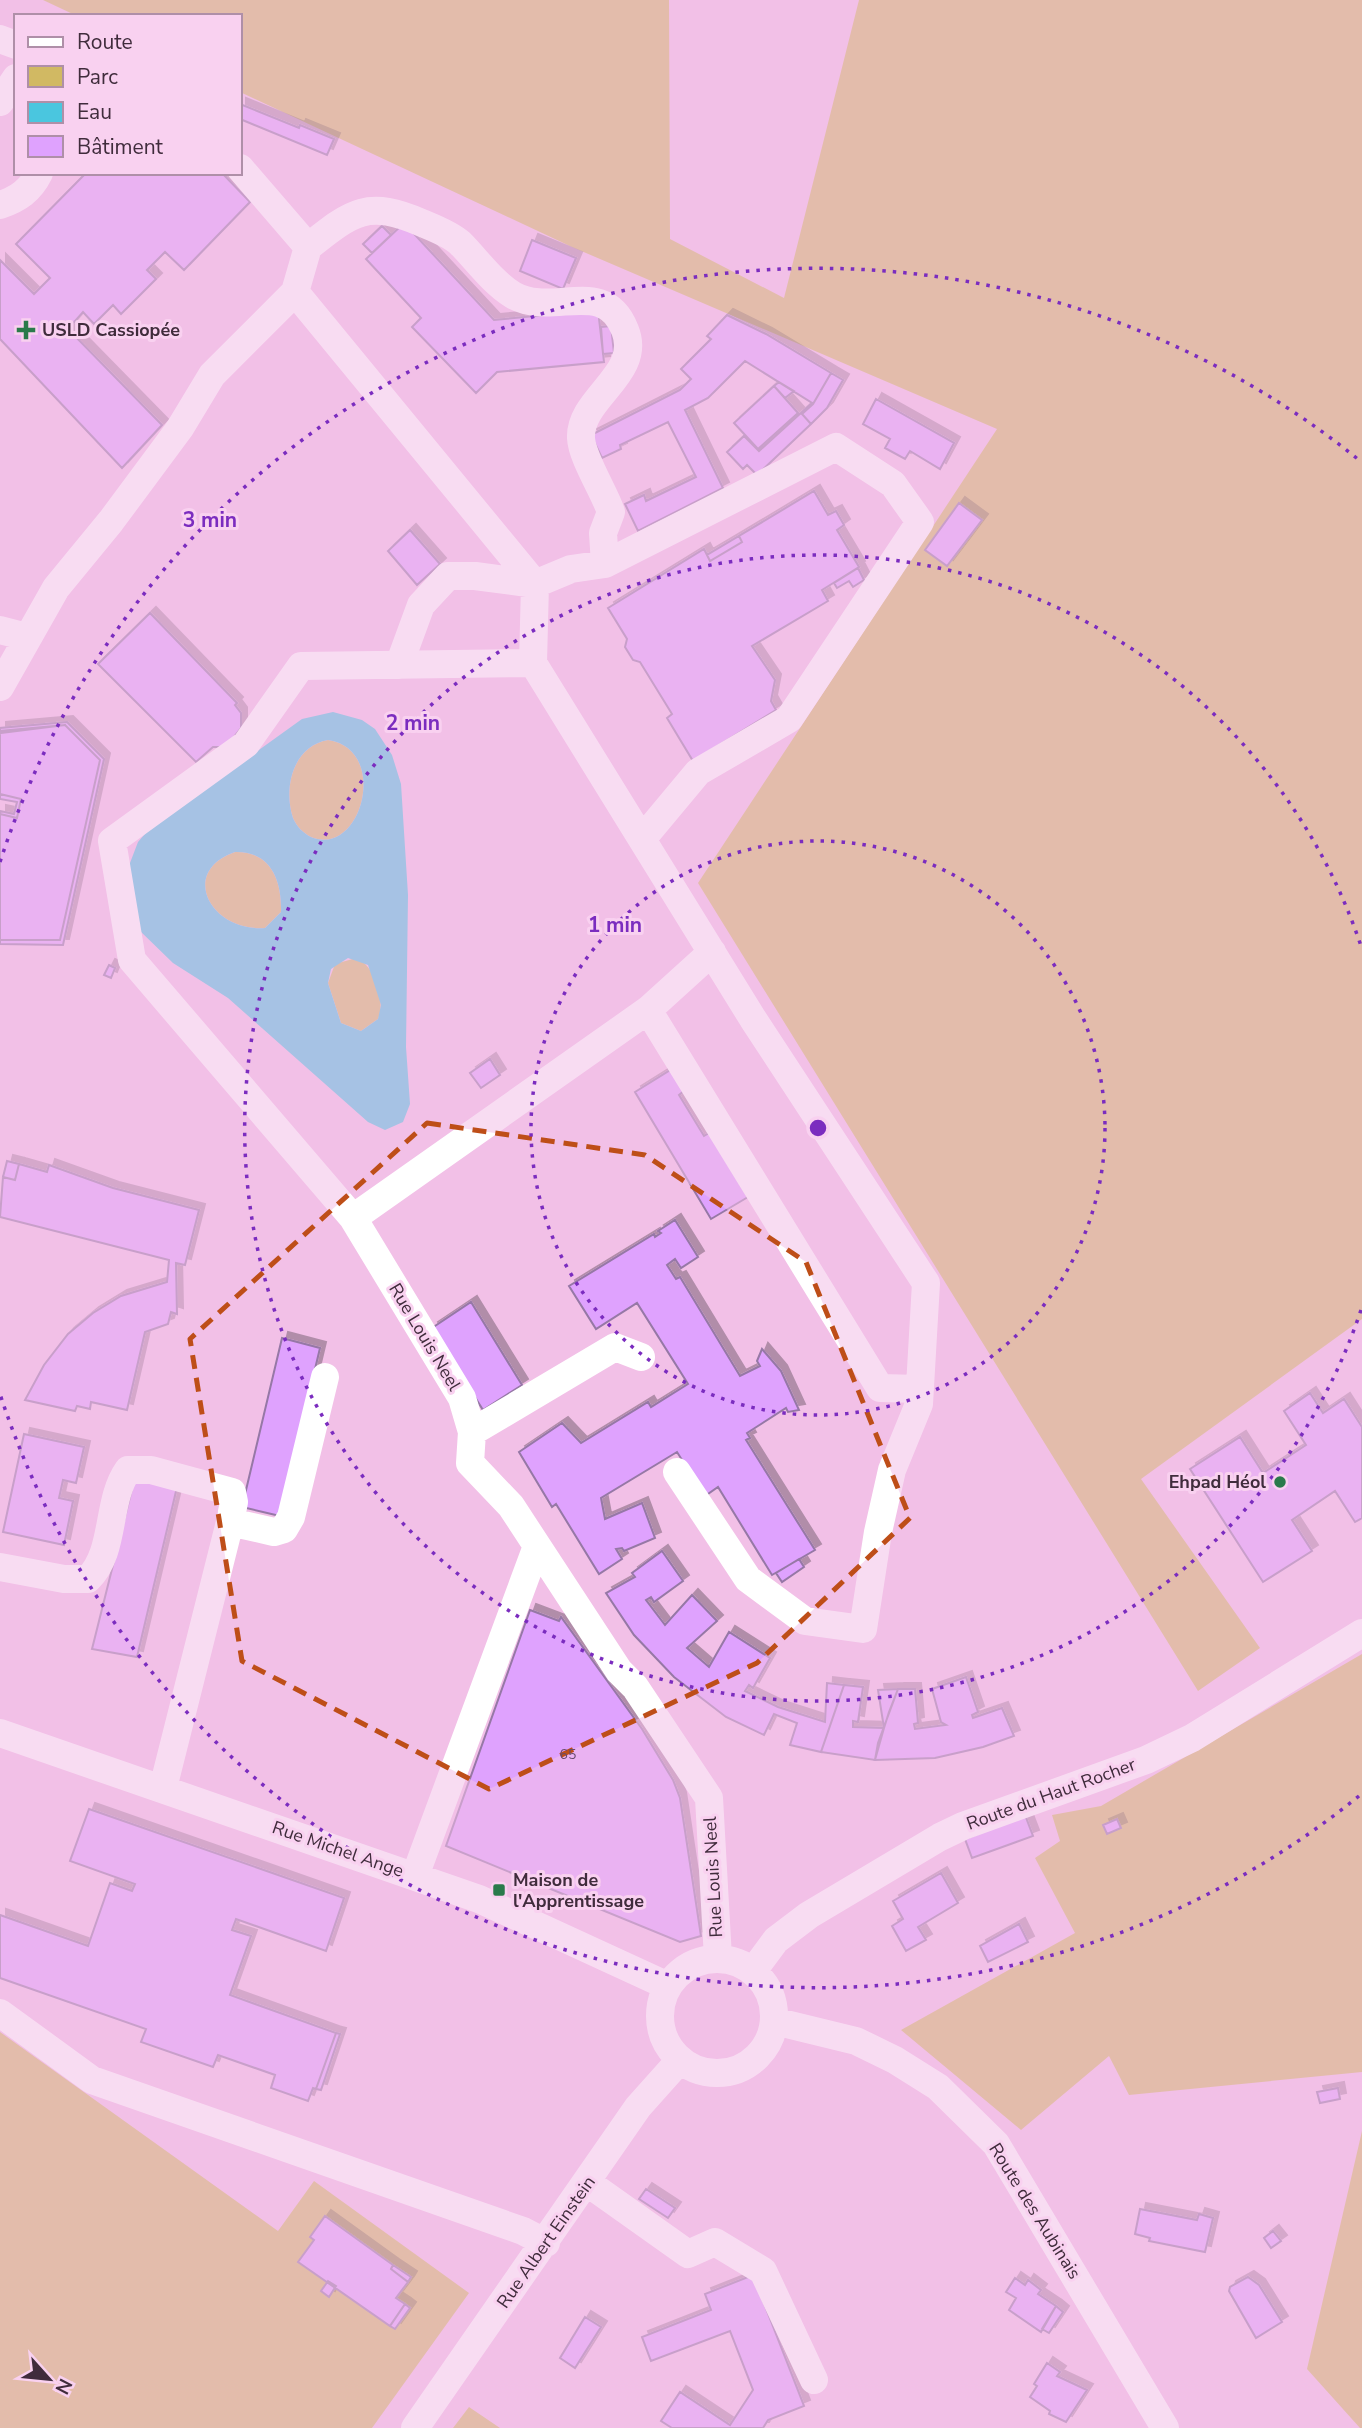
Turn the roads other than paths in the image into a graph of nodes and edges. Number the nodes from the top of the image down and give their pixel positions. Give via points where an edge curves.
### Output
1 (14, 81) edge
2 (0, 102) edge
3 (242, 170) edge
4 (38, 175) edge
5 (0, 205) edge
6 (308, 247) junction
7 (295, 292) junction
8 (605, 564) junction
9 (535, 584) junction
10 (0, 630) edge
11 (27, 638) junction
12 (533, 663) junction
13 (399, 665) junction
14 (0, 687) edge
15 (643, 838) junction
16 (712, 952) junction
17 (648, 1010) junction
18 (353, 1219) junction
19 (641, 1357) dead end
20 (325, 1377) dead end
21 (920, 1389) junction
22 (472, 1432) junction
23 (677, 1472) dead end
24 (230, 1522) junction
25 (537, 1546) junction
26 (0, 1567) edge
27 (1362, 1633) edge
28 (0, 1733) edge
29 (163, 1788) junction
30 (415, 1877) junction
31 (718, 1958) junction
32 (753, 1971) junction
33 (668, 1986) junction
34 (0, 2013) edge
35 (774, 2021) junction
36 (680, 2060) junction
37 (588, 2183) junction
38 (546, 2243) junction
39 (814, 2380) dead end
40 (415, 2428) edge
41 (1165, 2428) edge

1 - 2 street
3 - 6 street
4 - 5 street via 18,199
6 - 7 street
6 - 8 street via 362,210 394,211 457,239 513,295 540,302 601,301 615,311 626,332 627,355 617,376 584,418 581,440 611,512 603,533
7 - 9 street
7 - 11 street via 212,375 180,428 56,588
8 - 9 street via 571,569
8 - 15 street via 836,447 893,484 920,522 789,719 698,772
9 - 12 street
9 - 13 street via 448,576 421,605
10 - 11 street
11 - 14 street
12 - 13 street
12 - 15 street
13 - 18 street, Rue Louis Neel via 301,666 246,744 112,841 132,960
15 - 16 street
16 - 17 street
16 - 21 street via 926,1283
17 - 18 street
17 - 21 street via 880,1388
18 - 22 street, Rue Louis Neel via 462,1398
19 - 22 street via 615,1347
20 - 24 street via 291,1517 284,1529 274,1532
21 - 23 street via 919,1404 892,1471 863,1629 805,1621 748,1579
22 - 25 street, Rue Louis Neel via 470,1463 512,1506
24 - 26 street via 232,1492 151,1470 128,1470 100,1560 88,1579
24 - 29 street
25 - 30 street
25 - 31 street, Rue Louis Neel via 709,1798
27 - 32 street, Route du Haut Rocher via 1192,1738 1146,1760 940,1837 810,1915 776,1940
28 - 29 street, Rue Michel Ange
29 - 30 street, Rue Michel Ange
30 - 33 street, Rue Michel Ange via 479,1899
31 - 32 street
31 - 33 street via 688,1966
32 - 35 street via 771,1998
33 - 36 street via 659,2014 662,2035
34 - 38 street via 92,2080 523,2231
35 - 36 street via 762,2051 735,2070 706,2073
35 - 41 street, Route des Aubinais via 856,2041 895,2060 938,2087 996,2144
36 - 37 street, Rue Albert Einstein via 644,2099
37 - 38 street, Rue Albert Einstein
37 - 39 street via 688,2254 715,2242 763,2271
38 - 40 street, Rue Albert Einstein

